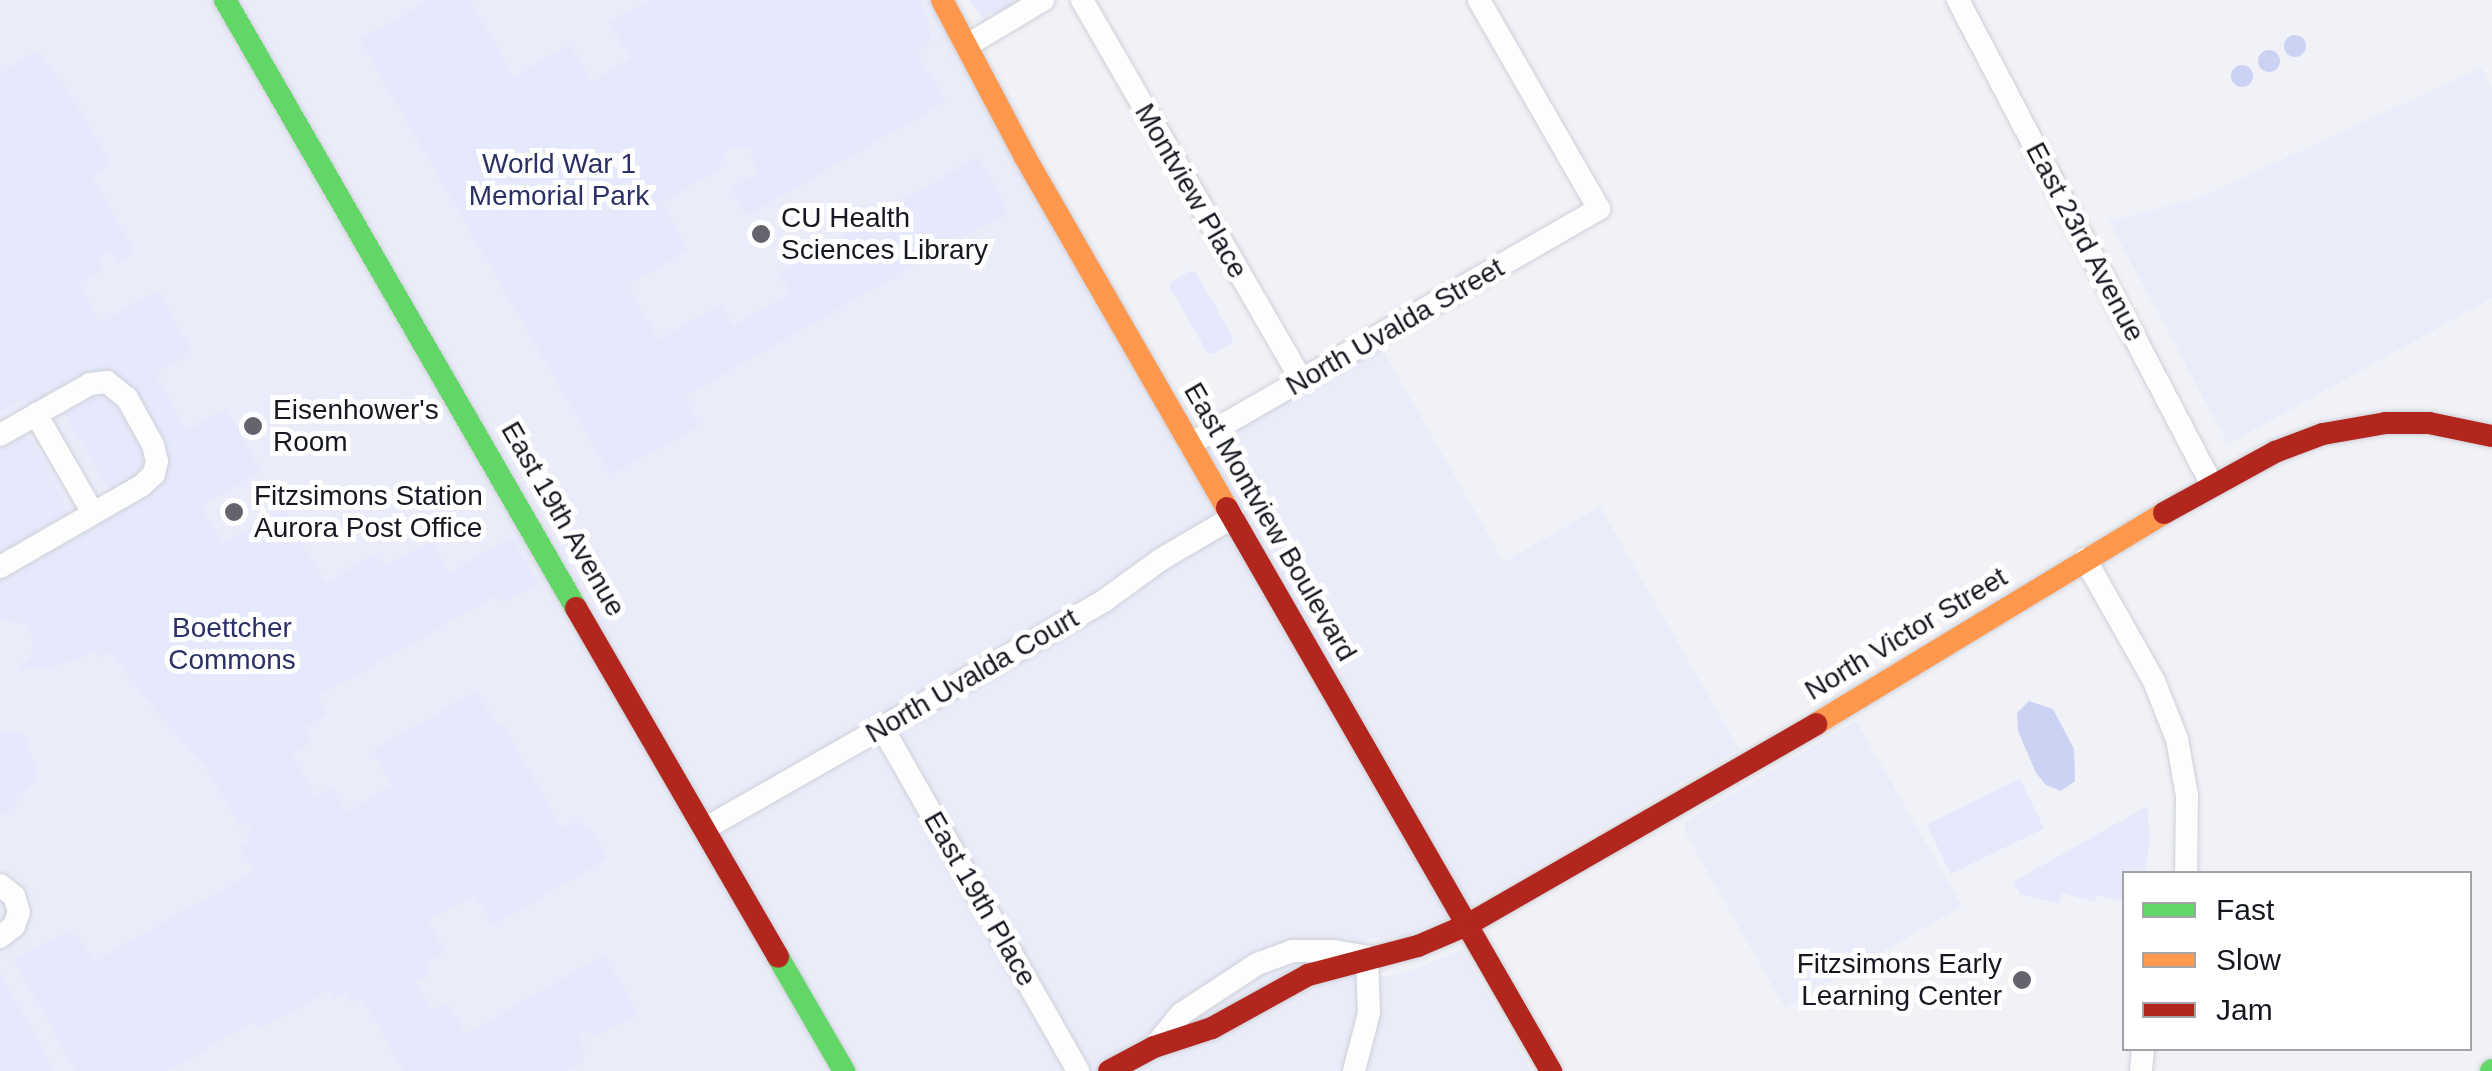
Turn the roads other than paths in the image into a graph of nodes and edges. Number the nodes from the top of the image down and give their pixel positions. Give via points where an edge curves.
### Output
1 (226, 0) edge
2 (942, 0) edge
3 (1043, 0) edge
4 (1082, 0) edge
5 (1479, 0) edge
6 (1958, 0) edge
7 (966, 46) junction
8 (1302, 381) junction
9 (36, 414) junction
10 (0, 435) edge
11 (2492, 436) edge
12 (1190, 444) junction
13 (2212, 485) junction
14 (94, 513) junction
15 (1233, 517) junction
16 (2085, 559) junction
17 (0, 567) edge
18 (882, 727) junction
19 (706, 828) junction
20 (2186, 871) edge
21 (0, 885) edge
22 (1467, 925) junction
23 (0, 937) edge
24 (1366, 957) junction
25 (1154, 1047) junction
26 (844, 1071) edge
27 (1078, 1071) edge
28 (1109, 1071) edge
29 (1354, 1071) edge
30 (1551, 1071) edge

1 - 19 street, East 19th Avenue
2 - 7 street, East Montview Boulevard
3 - 7 street
4 - 8 street, Montview Place
5 - 8 street, North Uvalda Street via 1599,209
6 - 13 street, East 23rd Avenue
7 - 12 street, East Montview Boulevard
8 - 12 street, North Uvalda Street
9 - 10 street
9 - 14 street
9 - 14 street via 96,382 114,384 127,398 153,445 155,471
11 - 13 street, North Victor Street via 2412,422 2351,427 2289,446
12 - 15 street, East Montview Boulevard
13 - 16 street, North Victor Street
14 - 17 street
15 - 18 street, North Uvalda Court via 1105,600
15 - 22 street, East Montview Boulevard
16 - 20 street via 2154,681 2177,739 2188,810
16 - 22 street, North Victor Street
18 - 19 street, North Uvalda Court
18 - 27 street, East 19th Place
19 - 26 street, East 19th Avenue
21 - 23 street via 14,896 18,912
22 - 24 street, North Victor Street via 1418,946
22 - 30 street, East Montview Boulevard
24 - 25 street, North Victor Street via 1308,975 1212,1028
24 - 25 street, North Victor Street via 1309,949 1274,956 1198,1002
24 - 29 street via 1369,1013
25 - 28 street, North Victor Street

